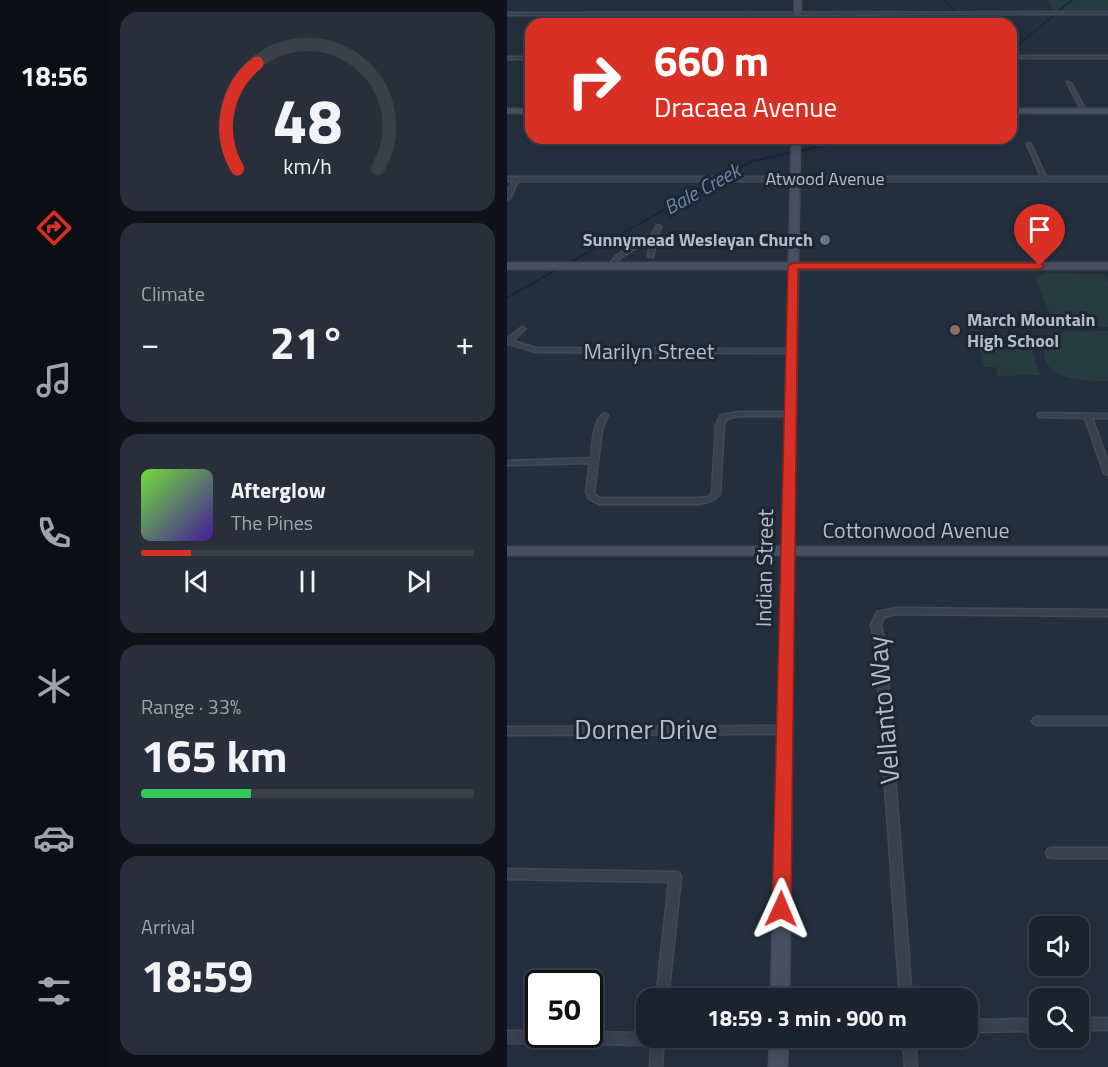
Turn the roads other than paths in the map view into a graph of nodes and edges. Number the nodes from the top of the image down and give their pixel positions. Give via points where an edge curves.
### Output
1 (798, 0) edge
2 (902, 13) junction
3 (1108, 13) edge
4 (507, 14) edge
5 (749, 14) junction
6 (797, 14) junction
7 (849, 14) junction
8 (748, 18) edge
9 (797, 18) edge
10 (850, 18) edge
11 (903, 18) edge
12 (507, 57) edge
13 (525, 57) edge
14 (1017, 57) edge
15 (1108, 57) edge
16 (1069, 83) dead end
17 (507, 111) edge
18 (525, 111) edge
19 (1017, 111) edge
20 (1084, 111) junction
21 (1108, 111) edge
22 (1029, 144) dead end
23 (796, 147) edge
24 (507, 179) edge
25 (516, 179) junction
26 (794, 179) junction
27 (1044, 179) junction
28 (1108, 179) edge
29 (507, 198) edge
30 (630, 249) junction
31 (507, 266) edge
32 (793, 266) junction
33 (1108, 266) edge
34 (610, 267) junction
35 (522, 329) dead end
36 (507, 342) edge
37 (791, 351) junction
38 (790, 414) junction
39 (604, 415) dead end
40 (1042, 415) dead end
41 (1088, 416) junction
42 (1108, 416) edge
43 (595, 460) junction
44 (507, 463) edge
45 (1108, 473) edge
46 (788, 550) junction
47 (507, 551) edge
48 (1108, 551) edge
49 (1108, 613) edge
50 (1038, 721) dead end
51 (1108, 721) edge
52 (784, 730) junction
53 (507, 731) edge
54 (1052, 853) dead end
55 (1108, 853) edge
56 (507, 874) edge
57 (663, 988) edge
58 (780, 988) edge
59 (905, 988) edge
60 (1089, 1024) edge
61 (1108, 1024) edge
62 (1029, 1025) edge
63 (978, 1026) edge
64 (507, 1037) edge
65 (636, 1038) edge
66 (657, 1048) edge
67 (779, 1048) edge
68 (910, 1048) edge
69 (656, 1067) edge
70 (778, 1067) edge
71 (911, 1067) edge

1 - 6 street
2 - 3 street
2 - 7 street
2 - 11 street
4 - 5 street
5 - 6 street
5 - 8 street
6 - 7 street
6 - 9 street
7 - 10 street
12 - 13 street
14 - 15 street
16 - 20 street
17 - 18 street
19 - 20 street
20 - 21 street
22 - 27 street
23 - 26 street, Indian Street
24 - 25 street, Atwood Avenue
25 - 26 street, Atwood Avenue
25 - 29 street
26 - 27 street, Atwood Avenue
26 - 32 street, Indian Street
27 - 28 street, Atwood Avenue
30 - 30 street via 657,231 652,253
30 - 34 street
31 - 34 street
32 - 33 street
32 - 34 street
32 - 37 street, Indian Street
35 - 36 street
36 - 37 street, Marilyn Street via 554,351
37 - 38 street, Indian Street
38 - 43 street via 731,415 721,420 717,487 710,499 599,501 590,492
38 - 46 street, Indian Street
39 - 43 street
40 - 41 street
41 - 42 street
41 - 45 street
43 - 44 street
46 - 47 street, Cottonwood Avenue
46 - 48 street, Cottonwood Avenue
46 - 52 street, Indian Street
49 - 59 street, Vellanto Way via 880,614 876,625
50 - 51 street
52 - 53 street, Dorner Drive
52 - 58 street, Indian Street
54 - 55 street
56 - 57 street via 675,877
60 - 61 street
62 - 63 street
64 - 65 street
66 - 69 street
67 - 70 street
68 - 71 street

